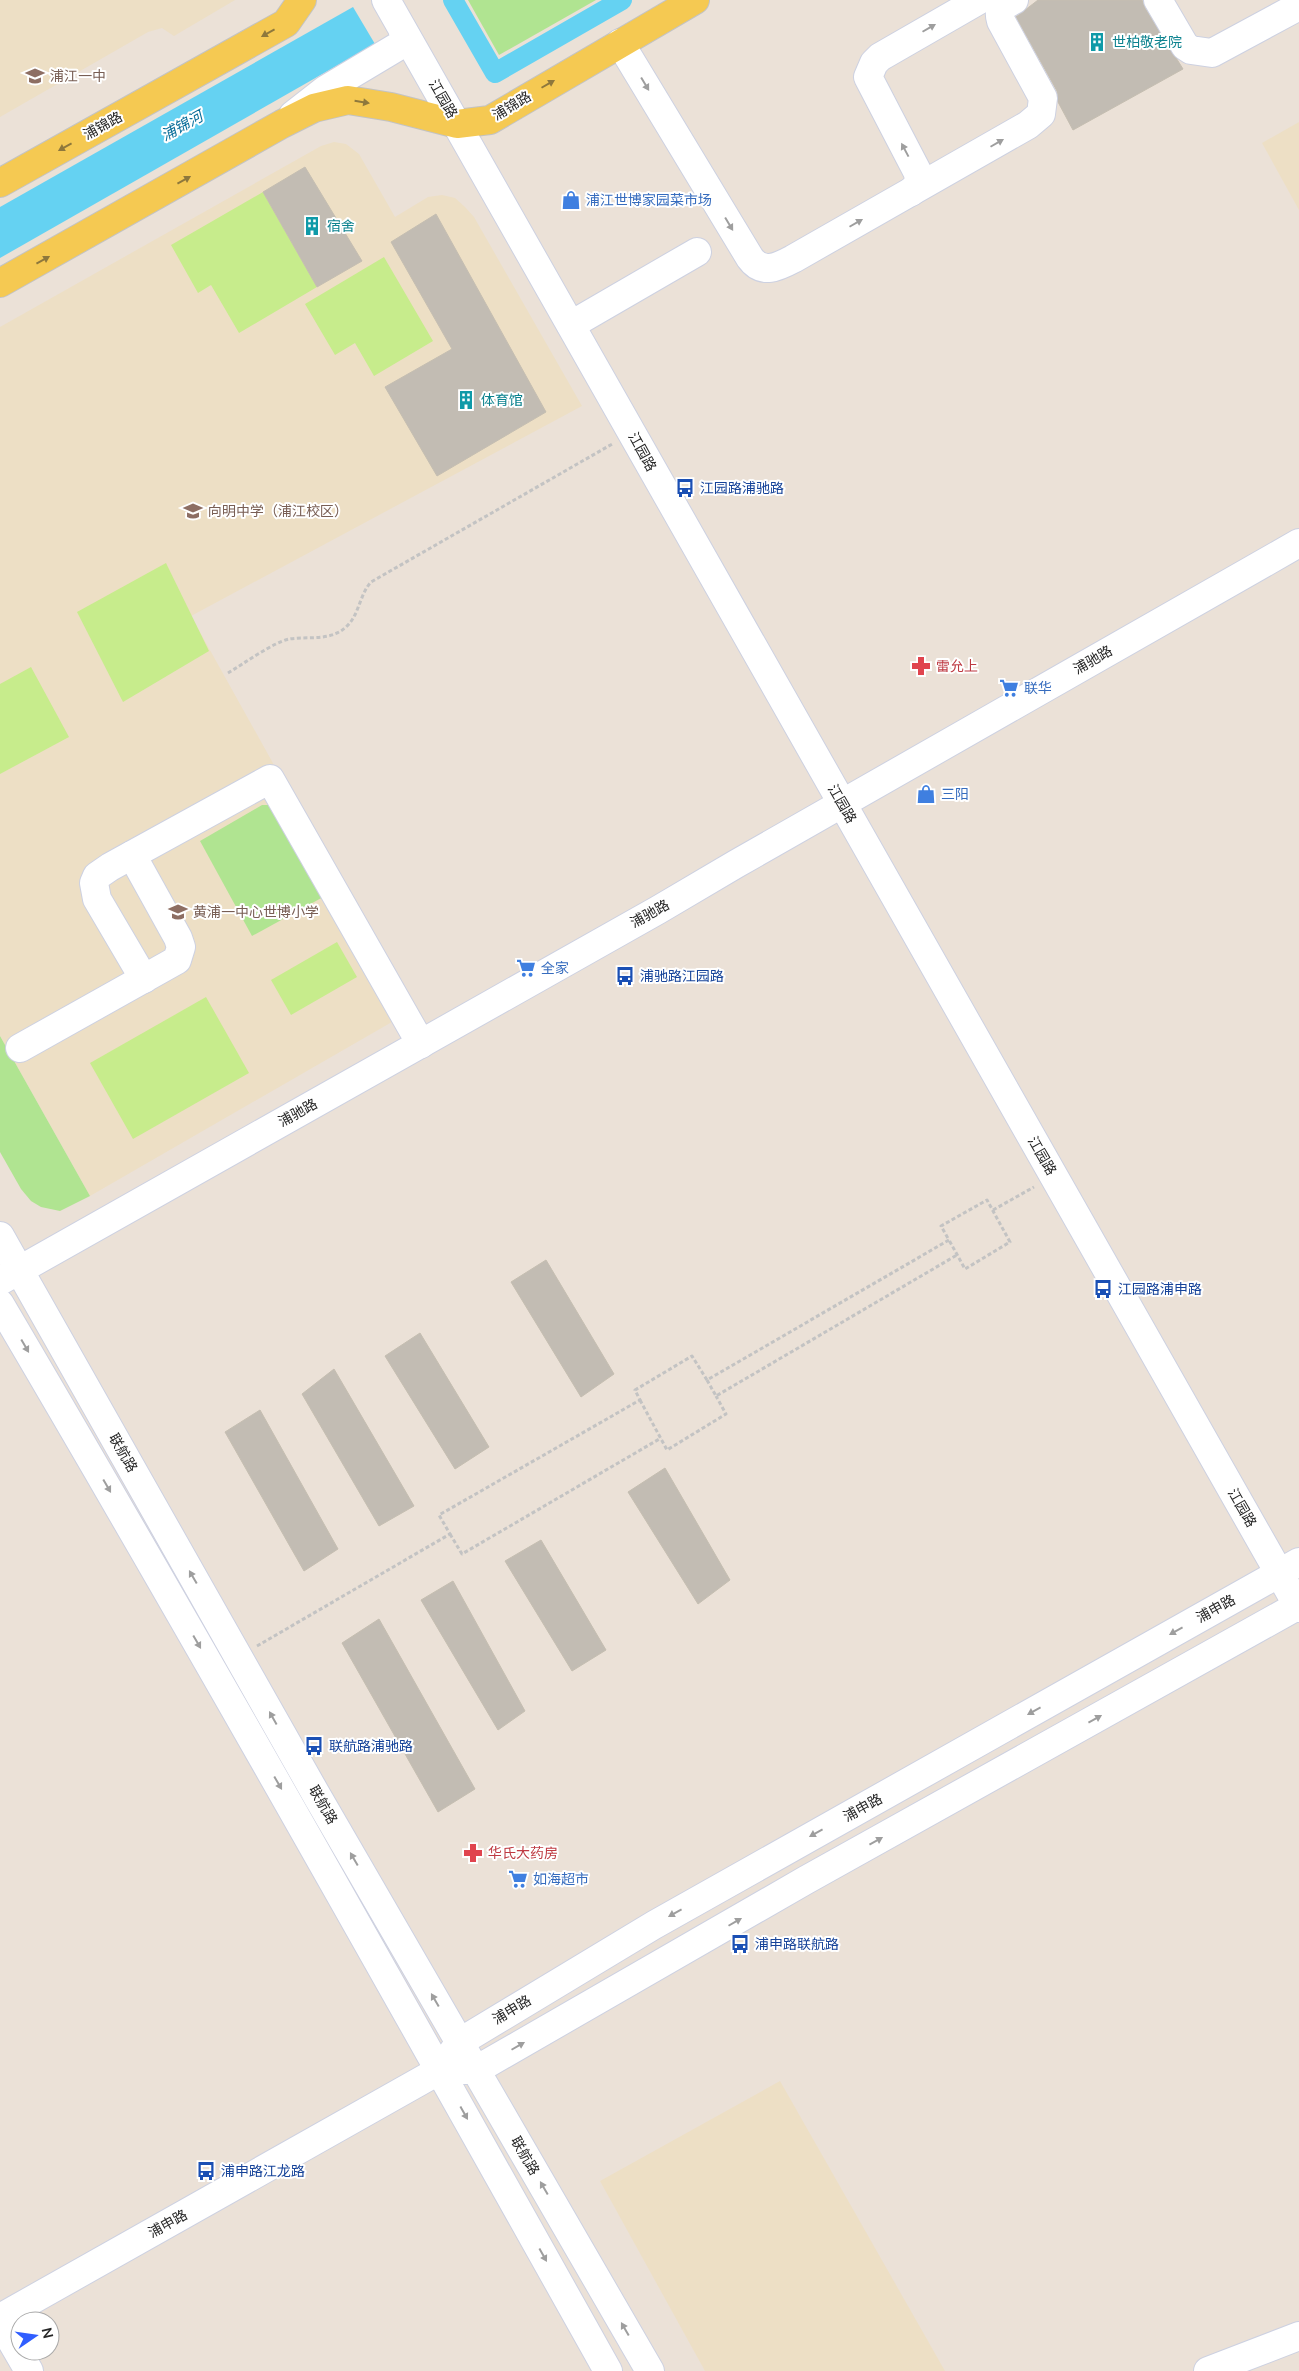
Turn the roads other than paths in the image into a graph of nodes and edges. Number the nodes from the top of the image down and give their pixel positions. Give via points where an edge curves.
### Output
1 (302, 0) edge
2 (386, 0) edge
3 (695, 0) edge
4 (978, 0) edge
5 (1014, 0) edge
6 (1158, 0) edge
7 (1299, 6) edge
8 (403, 31) junction
9 (620, 43) junction
10 (282, 124) junction
11 (457, 124) junction
12 (0, 183) edge
13 (912, 192) junction
14 (697, 252) dead end
15 (0, 283) edge
16 (570, 325) junction
17 (1299, 543) edge
18 (842, 805) junction
19 (132, 855) junction
20 (144, 979) junction
21 (421, 1044) junction
22 (20, 1048) dead end
23 (0, 1236) edge
24 (10, 1276) edge
25 (0, 1304) edge
26 (1289, 1568) edge
27 (1299, 1606) edge
28 (460, 2042) junction
29 (440, 2070) junction
30 (476, 2070) junction
31 (0, 2319) edge
32 (1299, 2336) edge
33 (29, 2371) edge
34 (608, 2371) edge
35 (650, 2371) edge
36 (1208, 2371) edge

1 -> 12 main road, 浦锦路 via 286,23
2 - 8 street, 江园路
3 - 9 main road, 浦锦路
13 -> 4 street via 919,184 919,177 870,84 870,71 880,57
13 -> 5 street via 1028,125 1041,114 1043,98 999,13 1000,8
6 - 7 street via 1185,46 1212,53
8 - 10 street, 浦锦路 via 402,44 325,90
8 - 11 street, 江园路
11 -> 9 main road, 浦锦路 via 490,120
9 -> 13 street via 750,258 759,267 775,267 793,260
10 -> 11 main road, 浦锦路 via 314,108 348,100
15 -> 10 main road, 浦锦路
11 - 16 street, 江园路
14 - 16 street
16 - 18 street, 江园路
17 - 18 street, 浦驰路
18 - 21 street, 浦驰路
18 - 26 street, 江园路
19 - 20 street via 181,947 178,960
19 - 20 street via 103,871 94,883 97,899
19 - 21 street via 270,780
20 - 22 street
21 - 24 street, 浦驰路
23 - 24 street, 联航路
28 -> 24 street, 联航路 via 239,1656
25 -> 29 street, 联航路 via 139,1540
26 - 27 street, 江园路
26 -> 28 street, 浦申路 via 654,1925
30 -> 27 street, 浦申路 via 806,1880
28 - 29 street, 浦申路
28 - 30 street, 联航路
29 - 30 street, 浦申路
29 - 31 street, 浦申路
29 -> 34 street, 联航路
35 -> 30 street, 联航路
31 - 33 street
32 - 36 street

